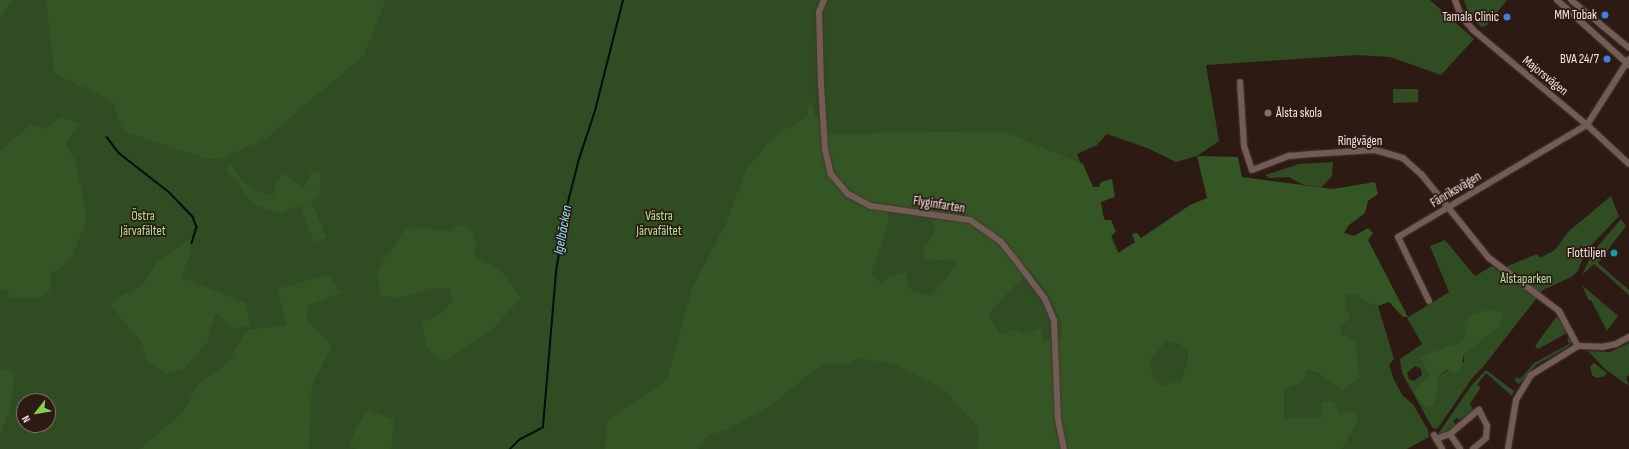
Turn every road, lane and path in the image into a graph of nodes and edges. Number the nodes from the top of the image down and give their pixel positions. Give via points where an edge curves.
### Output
1 (824, 0) edge
2 (1455, 0) edge
3 (1557, 0) edge
4 (1571, 0) edge
5 (1629, 48) edge
6 (1628, 62) edge
7 (1240, 82) dead end
8 (1587, 125) junction
9 (1629, 164) edge
10 (1448, 207) junction
11 (1429, 301) dead end
12 (1629, 337) edge
13 (1578, 346) junction
14 (1450, 434) junction
15 (1064, 449) edge
16 (1442, 449) edge
17 (1460, 449) edge
18 (1473, 449) edge
19 (1508, 449) edge

1 - 15 street, Flyginfarten via 819,12 823,117 825,149 831,174 848,194 871,206 970,220 1001,242 1045,299 1054,320 1058,419
2 - 8 street, Majorsvägen via 1461,16 1473,30
3 - 6 street
4 - 5 street
6 - 8 street
7 - 10 street, Ringvägen via 1244,146 1252,170 1289,156 1385,151 1403,158 1413,166
8 - 9 street, Majorsvägen
8 - 10 street, Fänriksvägen
10 - 11 street, Fänriksvägen via 1398,237
10 - 13 street, Ringvägen via 1489,258 1559,311
12 - 13 street via 1616,344
13 - 19 street via 1542,366 1522,387 1512,415
14 - 16 street via 1435,437
14 - 17 street
14 - 18 street via 1479,410 1487,426 1486,438

